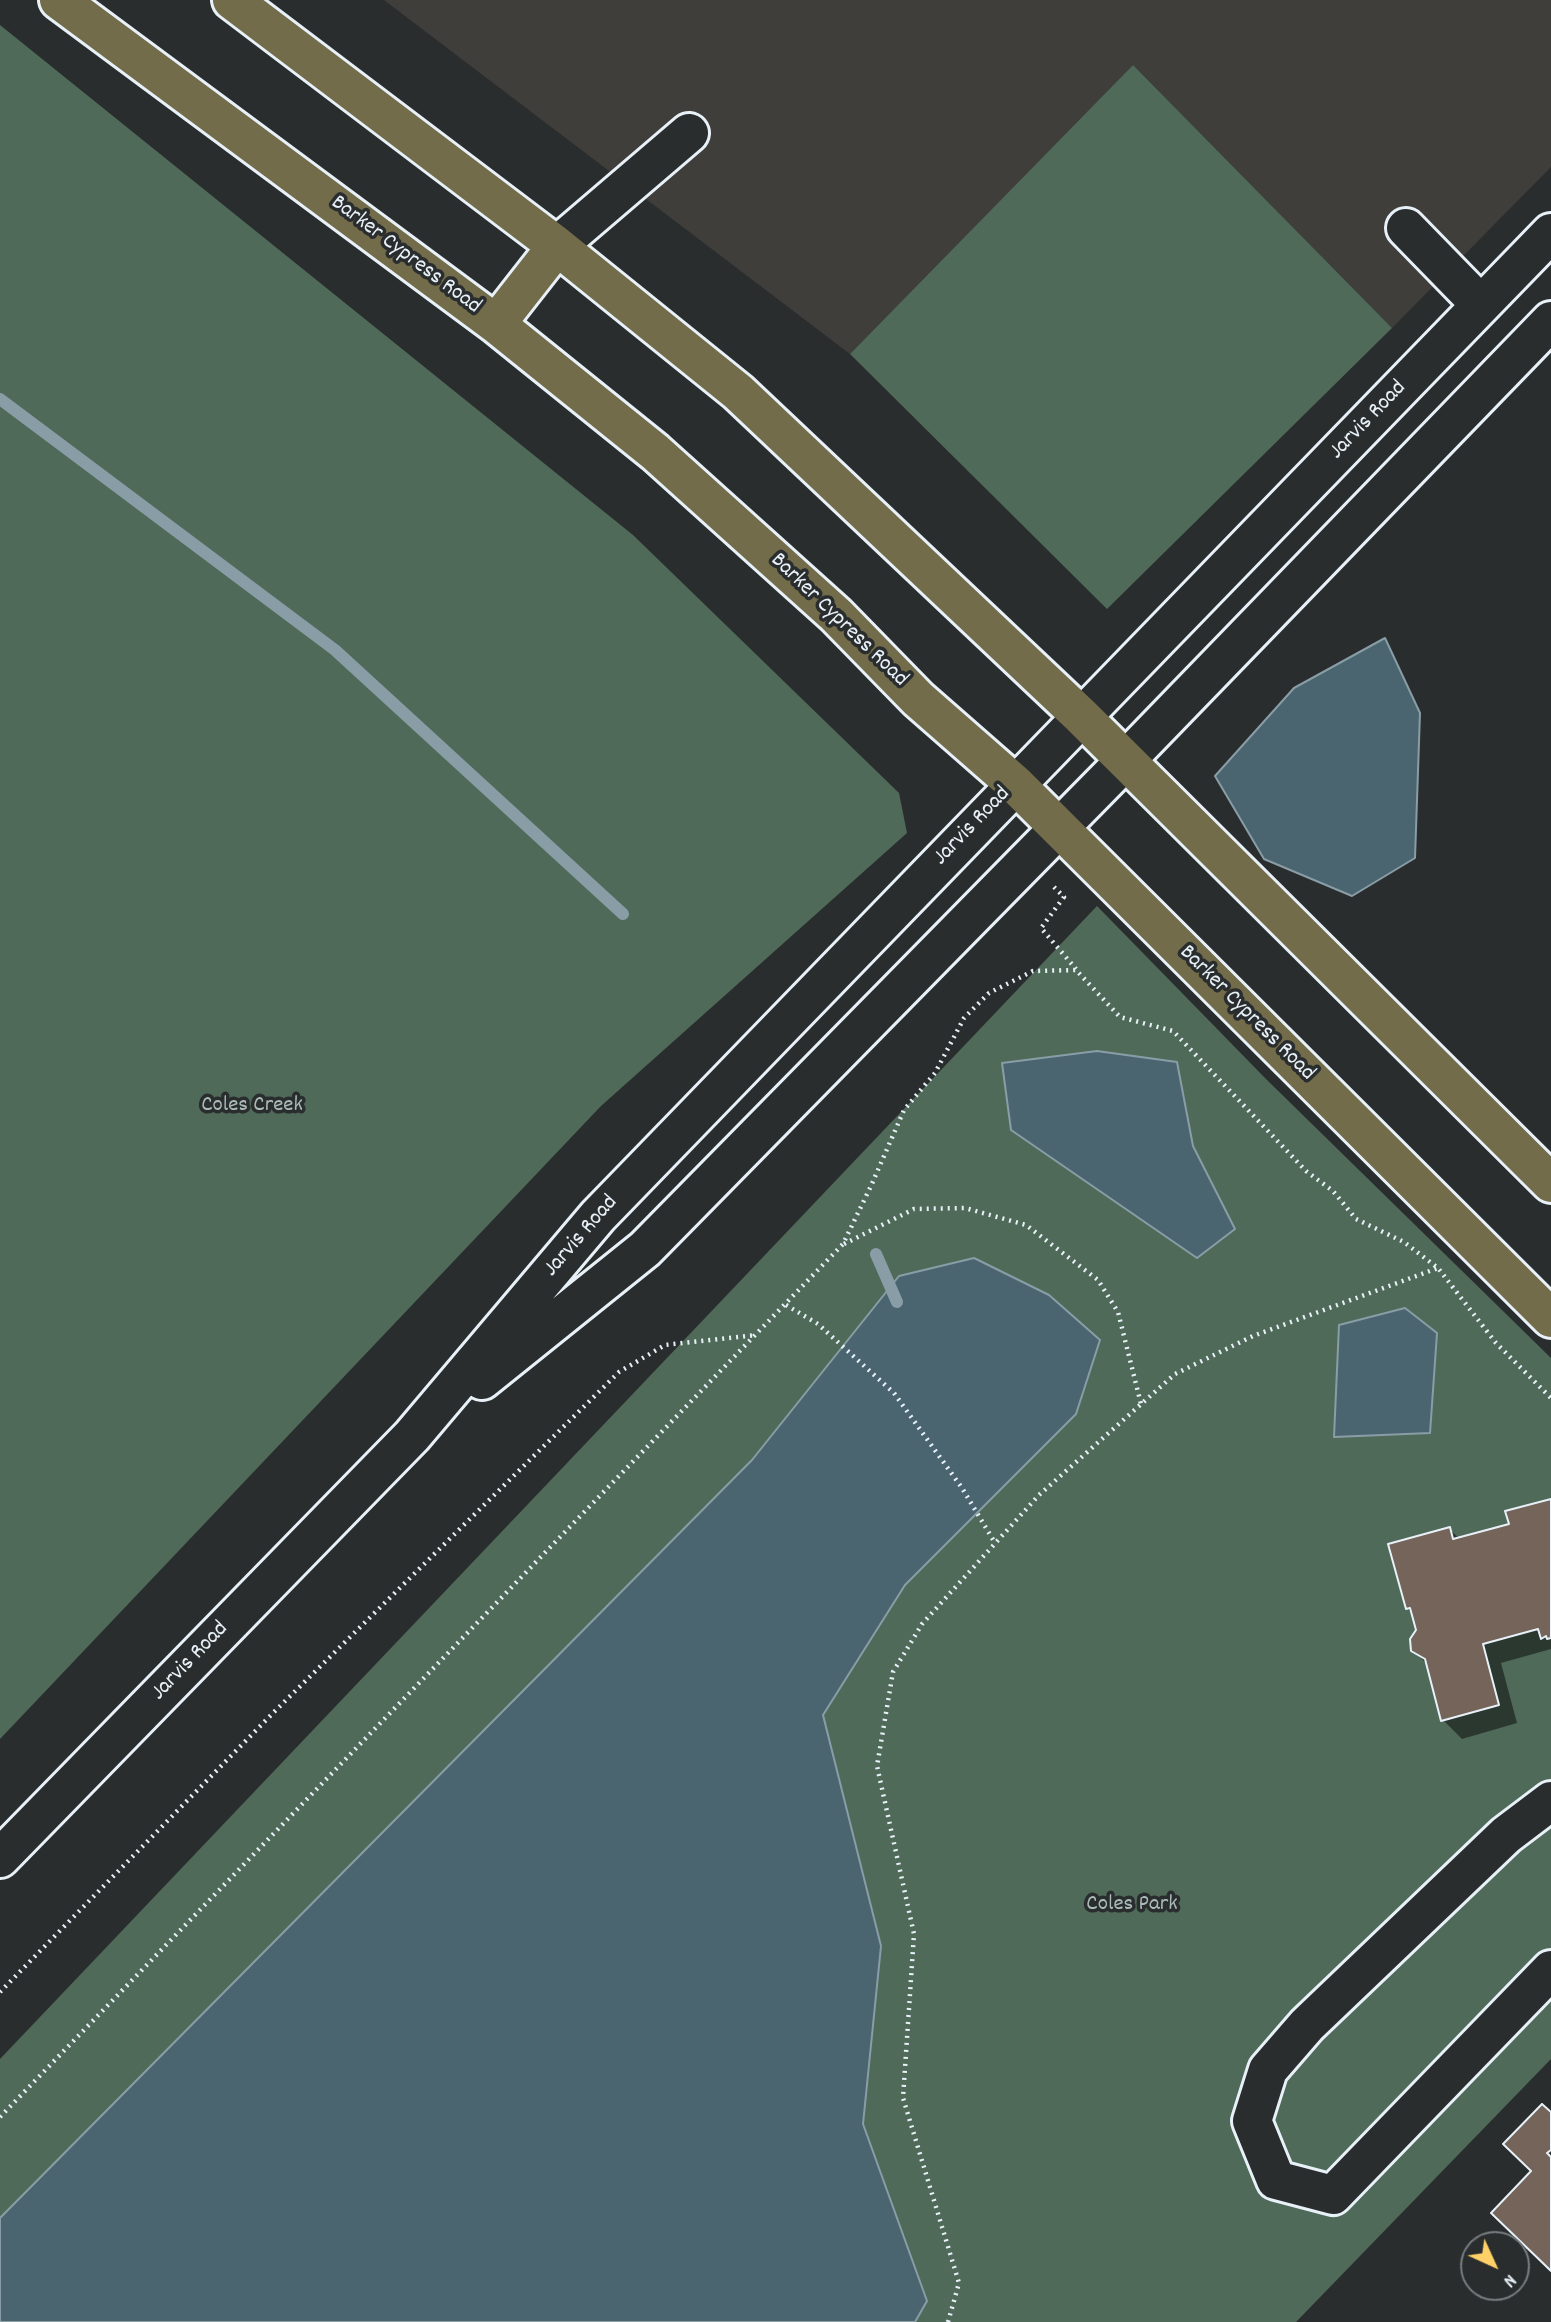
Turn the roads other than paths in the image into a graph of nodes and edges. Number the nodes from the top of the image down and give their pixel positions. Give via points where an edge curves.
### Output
1 (59, 0) edge
2 (232, 0) edge
3 (689, 133) dead end
4 (1406, 228) dead end
5 (1551, 233) edge
6 (557, 246) junction
7 (1481, 305) junction
8 (1551, 321) edge
9 (496, 324) junction
10 (1081, 716) junction
11 (1126, 760) junction
12 (1015, 783) junction
13 (1058, 827) junction
14 (1551, 1183) edge
15 (1551, 1318) edge
16 (412, 1436) junction
17 (1551, 1801) edge
18 (0, 1858) edge
19 (1551, 1970) edge

1 - 9 main road, Barker Cypress Road
2 - 6 main road
3 - 6 street
4 - 7 street
5 - 7 street, Jarvis Road
6 - 9 main road
6 - 10 main road via 738,392
7 - 10 street, Jarvis Road
8 - 11 street, Jarvis Road
9 - 12 main road, Barker Cypress Road via 655,452 836,615 918,699
10 - 11 main road
10 - 12 street, Jarvis Road
11 - 13 street, Jarvis Road
11 - 14 main road
12 - 13 main road, Barker Cypress Road
12 - 16 street, Jarvis Road via 598,1216
13 - 15 main road, Barker Cypress Road
13 - 16 street, Jarvis Road via 645,1249
16 - 18 street, Jarvis Road
17 - 19 street via 1506,1835 1307,2025 1268,2070 1252,2121 1276,2180 1333,2195

